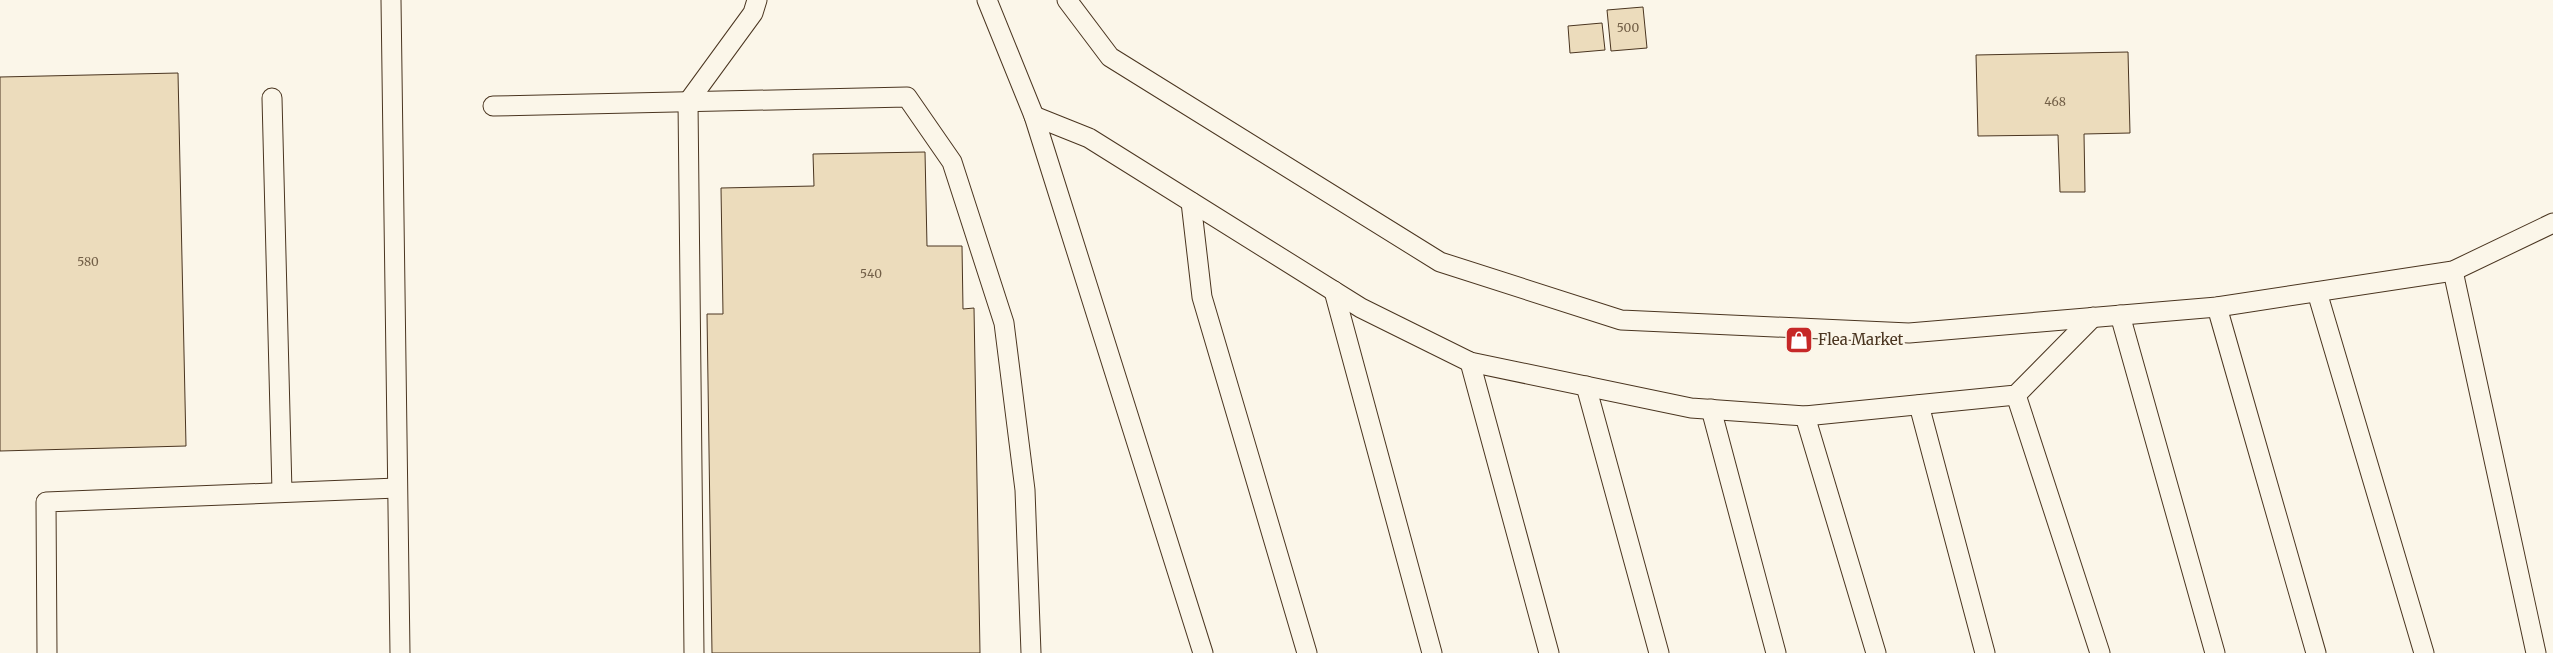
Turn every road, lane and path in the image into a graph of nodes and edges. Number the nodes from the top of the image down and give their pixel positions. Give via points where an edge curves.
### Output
1 (391, 0) edge
2 (757, 0) edge
3 (988, 0) edge
4 (1067, 0) edge
5 (272, 98) dead end
6 (688, 102) junction
7 (493, 106) dead end
8 (1034, 116) junction
9 (1191, 202) junction
10 (2553, 223) edge
11 (2453, 271) junction
12 (1334, 291) junction
13 (2317, 292) junction
14 (2217, 307) junction
15 (2120, 315) junction
16 (2093, 317) junction
17 (1470, 362) junction
18 (1586, 386) junction
19 (2016, 396) junction
20 (1919, 405) junction
21 (1712, 409) junction
22 (1805, 416) junction
23 (397, 488) junction
24 (282, 492) junction
25 (47, 653) edge
26 (400, 653) edge
27 (694, 653) edge
28 (1031, 653) edge
29 (1203, 653) edge
30 (1308, 653) edge
31 (1432, 653) edge
32 (1549, 653) edge
33 (1659, 653) edge
34 (1776, 653) edge
35 (1876, 653) edge
36 (1985, 653) edge
37 (2100, 653) edge
38 (2215, 653) edge
39 (2316, 653) edge
40 (2424, 653) edge
41 (2536, 653) edge

1 - 23 lane
2 - 6 lane via 753,13
3 - 8 lane
4 - 16 lane via 1110,57 1440,262 1622,320 1909,333
5 - 24 lane
6 - 7 lane
6 - 27 lane
6 - 28 lane via 907,97 952,162 1004,323 1025,490
8 - 9 lane via 1089,138
8 - 29 lane
9 - 12 lane
9 - 30 lane via 1202,297
10 - 11 lane
11 - 13 lane
11 - 41 lane
12 - 17 lane via 1361,308
12 - 31 lane
13 - 14 lane
13 - 40 lane
14 - 15 lane
14 - 39 lane
15 - 16 lane
15 - 38 lane
16 - 19 lane
17 - 18 lane
17 - 32 lane
18 - 21 lane via 1692,408
18 - 33 lane
19 - 20 lane
19 - 37 lane
20 - 22 lane
20 - 36 lane
21 - 22 lane
21 - 34 lane
22 - 35 lane
23 - 24 lane
23 - 26 lane
24 - 25 lane via 46,502

